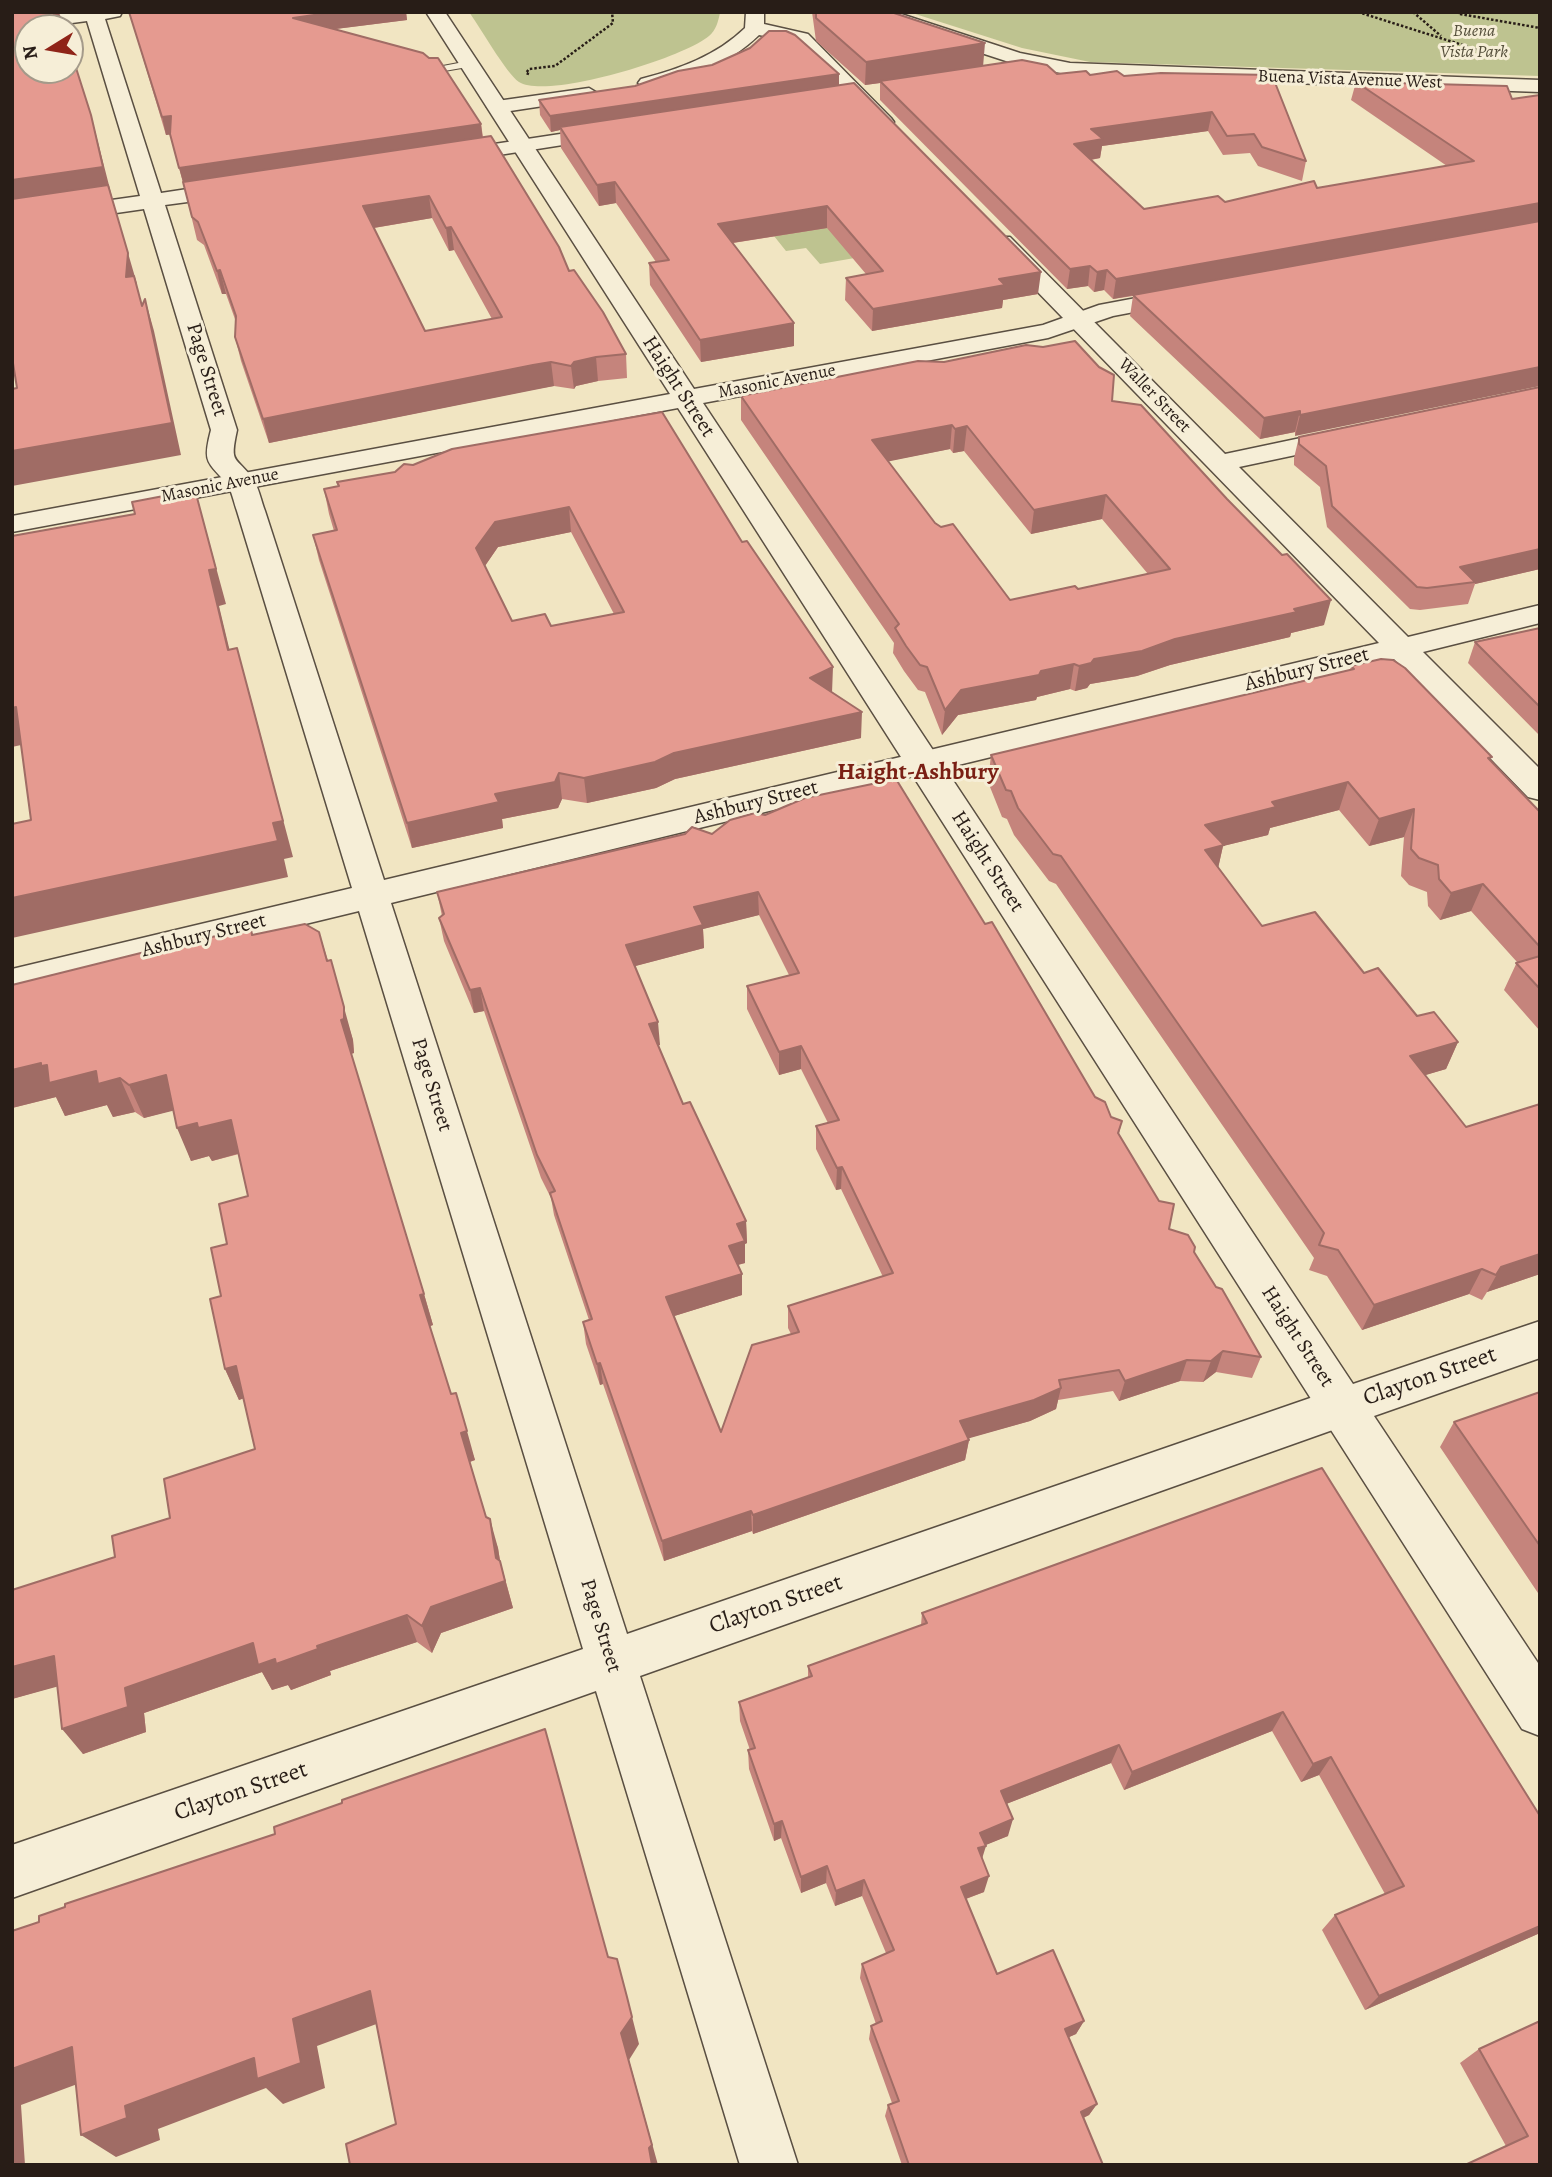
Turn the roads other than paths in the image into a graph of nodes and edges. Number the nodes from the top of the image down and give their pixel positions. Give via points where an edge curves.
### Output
1 (435, 12) edge
2 (875, 12) edge
3 (100, 13) edge
4 (754, 21) edge
5 (12, 25) edge
6 (1036, 63) junction
7 (469, 64) junction
8 (433, 69) edge
9 (1000, 73) edge
10 (1540, 86) edge
11 (884, 92) edge
12 (859, 96) junction
13 (830, 100) edge
14 (497, 107) junction
15 (631, 130) edge
16 (900, 138) edge
17 (522, 146) junction
18 (428, 159) edge
19 (262, 184) edge
20 (153, 201) junction
21 (12, 221) edge
22 (985, 224) edge
23 (1211, 291) edge
24 (1079, 320) junction
25 (686, 399) junction
26 (1375, 431) edge
27 (1220, 463) junction
28 (241, 482) junction
29 (12, 524) edge
30 (1540, 614) edge
31 (1401, 648) junction
32 (922, 763) junction
33 (1540, 789) edge
34 (371, 896) junction
35 (12, 982) edge
36 (1540, 1339) edge
37 (1342, 1407) junction
38 (612, 1663) junction
39 (1540, 1711) edge
40 (12, 1872) edge
41 (769, 2165) edge

1 - 7 street, Haight Street
2 - 6 street, Buena Vista Avenue West
3 - 5 street
3 - 20 street, Page Street
4 - 12 street via 801,38
4 - 14 street via 744,40 704,65 619,89
6 - 9 street
6 - 10 street, Buena Vista Avenue West via 1101,71
7 - 8 lane
7 - 14 street, Haight Street
11 - 12 street
12 - 13 street
12 - 16 street
14 - 17 street, Haight Street
15 - 17 street
17 - 18 street
17 - 25 street, Haight Street
19 - 20 street
20 - 21 street
20 - 28 street, Page Street via 225,430 219,450 225,469
22 - 24 street, Waller Street
23 - 24 street, Masonic Avenue via 1108,310
24 - 25 street, Masonic Avenue via 1048,331
24 - 27 street, Waller Street
25 - 28 street, Masonic Avenue
25 - 32 street, Haight Street
26 - 27 street
27 - 31 street, Waller Street
28 - 29 street, Masonic Avenue
28 - 34 street, Page Street
30 - 31 street, Ashbury Street
31 - 32 street, Ashbury Street
31 - 33 street, Waller Street
32 - 34 street, Ashbury Street
32 - 37 street, Haight Street
34 - 35 street, Ashbury Street
34 - 38 street, Page Street
36 - 37 street, Clayton Street
37 - 38 street, Clayton Street
37 - 39 street, Haight Street
38 - 40 street, Clayton Street
38 - 41 street, Page Street

